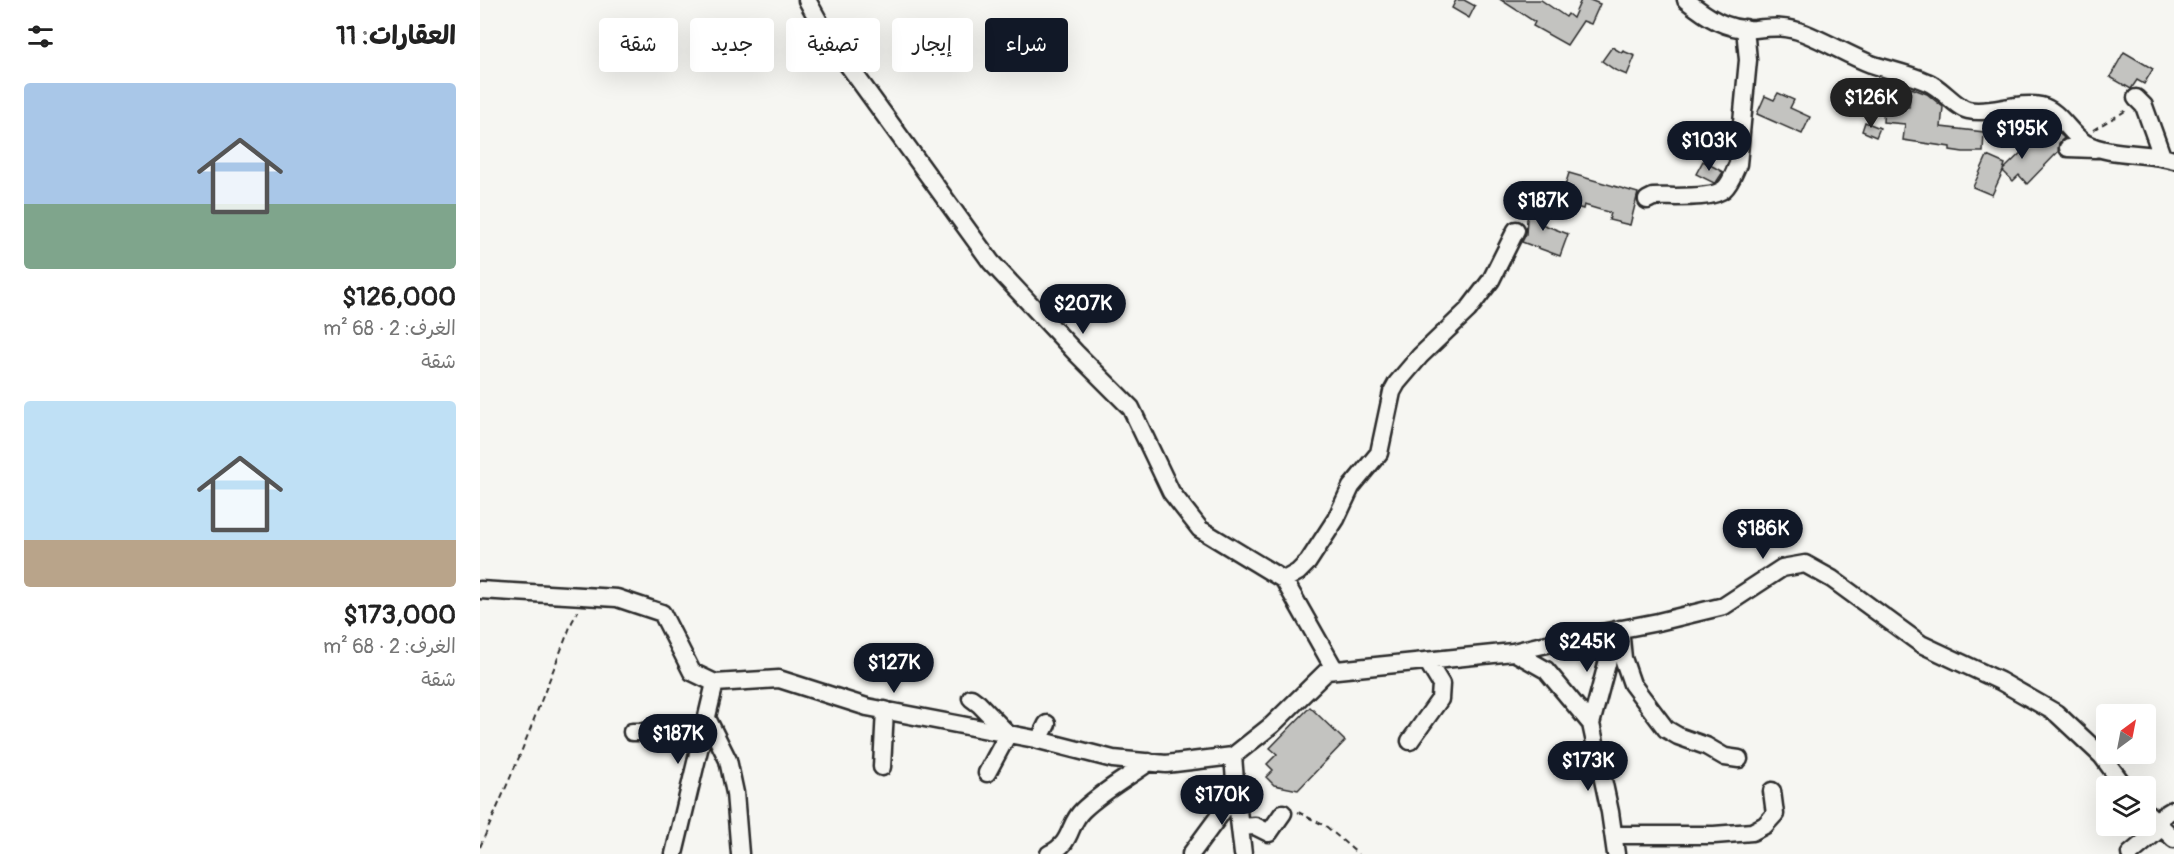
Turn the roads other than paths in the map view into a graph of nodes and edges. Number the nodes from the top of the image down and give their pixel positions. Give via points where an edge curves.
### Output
1 (807, 0) edge
2 (1686, 0) edge
3 (1745, 28) junction
4 (2136, 97) road end
5 (2168, 158) edge
6 (1647, 200) dead end
7 (1516, 230) dead end
8 (1284, 580) junction
9 (480, 590) edge
10 (1618, 630) junction
11 (1514, 652) junction
12 (1427, 661) junction
13 (1335, 670) junction
14 (715, 683) junction
15 (971, 698) dead end
16 (885, 710) junction
17 (1047, 724) dead end
18 (1591, 724) junction
19 (705, 725) junction
20 (632, 732) dead end
21 (1008, 734) junction
22 (1039, 740) junction
23 (1410, 741) dead end
24 (1233, 756) junction
25 (1739, 759) dead end
26 (1149, 762) junction
27 (882, 767) dead end
28 (987, 773) dead end
29 (2117, 776) edge
30 (1772, 791) dead end
31 (1236, 794) junction
32 (2174, 801) edge
33 (2174, 810) edge
34 (1283, 813) road end
35 (2159, 825) edge
36 (1240, 827) junction
37 (1614, 835) junction
38 (675, 854) edge
39 (740, 854) edge
40 (1049, 854) edge
41 (1191, 854) edge
42 (1243, 854) edge
43 (1616, 854) edge
44 (2130, 854) edge

1 - 8 street via 827,36 991,262 1131,408 1171,492 1200,529
2 - 3 street via 1723,25
3 - 5 street via 1776,26 1803,32 1868,63 1928,82 1966,110 2038,105 2050,108 2074,143
3 - 6 street via 1747,72 1738,164 1731,179 1725,189 1713,195
4 - 5 street
7 - 8 street via 1491,280 1468,310 1397,383 1379,453 1351,487 1308,562
8 - 13 street
9 - 14 street via 617,598 662,613 692,672
10 - 11 street
10 - 18 street
10 - 25 street via 1632,684 1666,729 1725,757
10 - 29 street via 1724,606 1782,568 1805,564 1921,644 2000,681 2056,713 2102,756
11 - 12 street
11 - 18 street via 1546,670
12 - 13 street
12 - 23 street via 1442,684 1440,699
13 - 24 street via 1327,671 1272,725
14 - 16 street via 779,680
14 - 19 street
15 - 21 street
16 - 21 street
16 - 27 street
17 - 22 street
18 - 37 street
19 - 20 street
19 - 38 street
19 - 39 street via 728,760
21 - 22 street
21 - 28 street
22 - 26 street via 1113,759
24 - 26 street via 1166,764
24 - 31 street
26 - 40 street via 1080,813 1064,845
30 - 37 street via 1775,814 1752,832
31 - 36 street
31 - 41 street
32 - 33 street
33 - 35 street
34 - 36 street via 1269,833 1256,826
35 - 44 street
36 - 42 street
37 - 43 street

